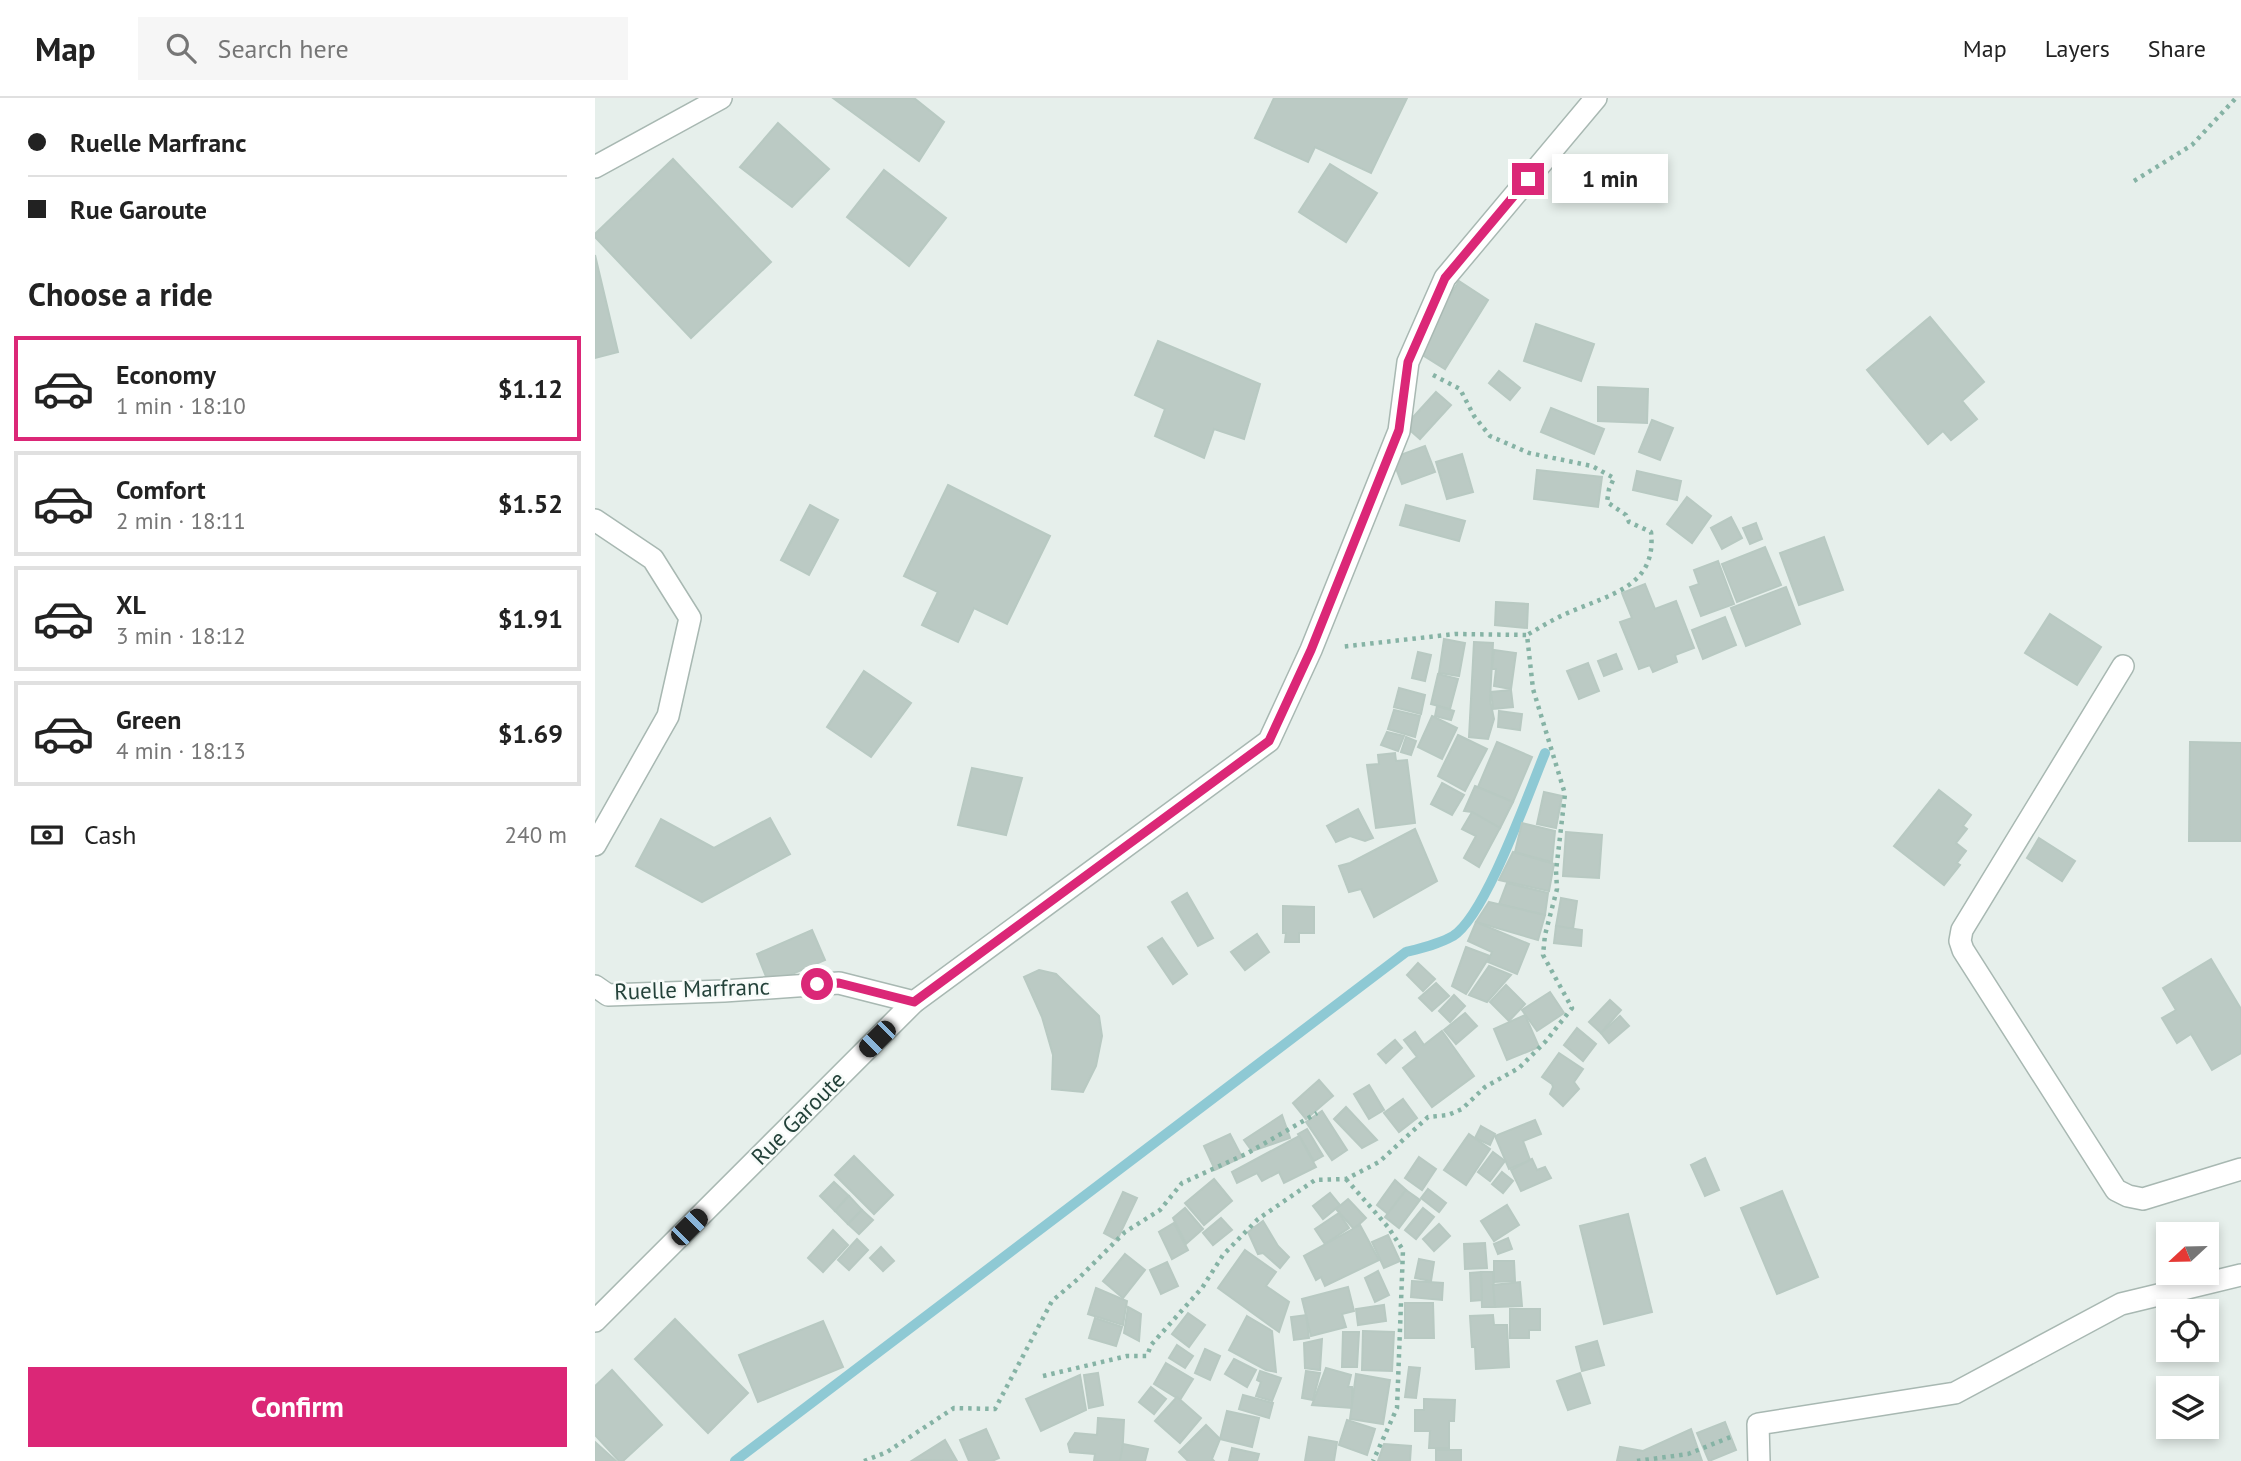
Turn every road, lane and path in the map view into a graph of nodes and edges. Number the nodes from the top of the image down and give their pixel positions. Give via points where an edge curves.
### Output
1 (721, 98) edge
2 (1596, 98) edge
3 (2236, 98) edge
4 (595, 167) edge
5 (2134, 181) dead end
6 (1408, 362) junction
7 (595, 520) edge
8 (1527, 635) junction
9 (1311, 650) junction
10 (2123, 666) dead end
11 (595, 845) edge
12 (595, 986) edge
13 (914, 1002) junction
14 (1317, 1113) dead end
15 (2241, 1169) edge
16 (1346, 1179) junction
17 (2241, 1275) edge
18 (595, 1321) edge
19 (1042, 1376) dead end
20 (1758, 1424) junction
21 (864, 1461) edge
22 (1373, 1461) edge
23 (1637, 1461) edge
24 (1759, 1461) edge

1 - 4 street
2 - 6 street, Rue Garoute via 1445,278
3 - 5 path via 2192,145
6 - 8 path via 1460,389 1490,436 1529,453 1592,466 1614,478 1607,502 1629,522 1651,532 1648,565 1633,583
6 - 9 street, Rue Garoute via 1399,430
7 - 11 street via 653,559 690,618 668,716
8 - 9 path via 1455,634
8 - 16 path via 1534,689 1565,794 1557,889 1543,955 1572,1008 1519,1068 1485,1087 1462,1109 1428,1117 1379,1161
9 - 13 street, Rue Garoute via 1269,741
10 - 15 street via 1962,930 1960,941 2116,1190 2143,1199
12 - 13 street, Ruelle Marfranc via 608,995 839,983
13 - 18 street, Rue Garoute
14 - 21 path via 1182,1184 1160,1210 1125,1232 1052,1301 995,1409 954,1408 887,1452
16 - 19 path via 1315,1180 1258,1219 1223,1255 1147,1356
16 - 22 path via 1403,1250 1397,1408
17 - 20 street via 2121,1304 1955,1393
20 - 23 path via 1688,1454
20 - 24 street

